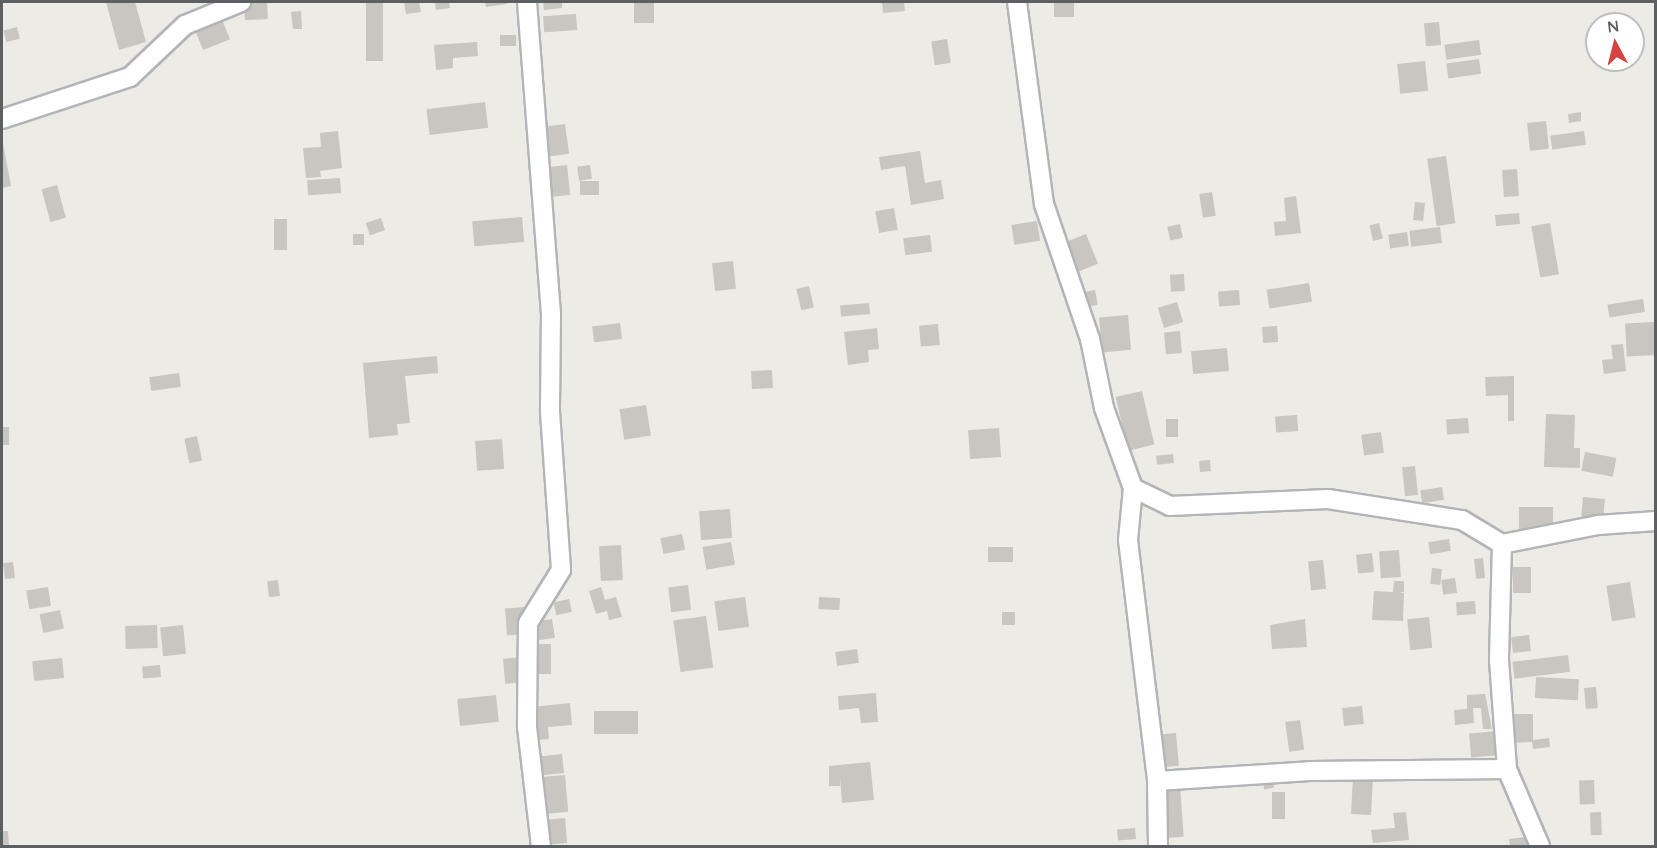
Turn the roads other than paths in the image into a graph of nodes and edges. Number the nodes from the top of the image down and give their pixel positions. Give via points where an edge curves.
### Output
1 (241, 2) edge
2 (527, 2) edge
3 (1017, 2) edge
4 (2, 119) edge
5 (1133, 488) junction
6 (1656, 521) edge
7 (1502, 544) junction
8 (1508, 769) junction
9 (1158, 782) junction
10 (542, 846) edge
11 (1158, 846) edge
12 (1540, 846) edge

1 - 4 street via 185,25 130,77
2 - 10 street via 551,313 550,412 561,570 528,623 527,727
3 - 5 street via 1044,204 1090,339 1104,408
5 - 7 street via 1170,506 1328,499 1462,520
5 - 9 street via 1128,540
6 - 7 street via 1598,525
7 - 8 street via 1499,660
8 - 9 street via 1310,771
8 - 12 street
9 - 11 street

